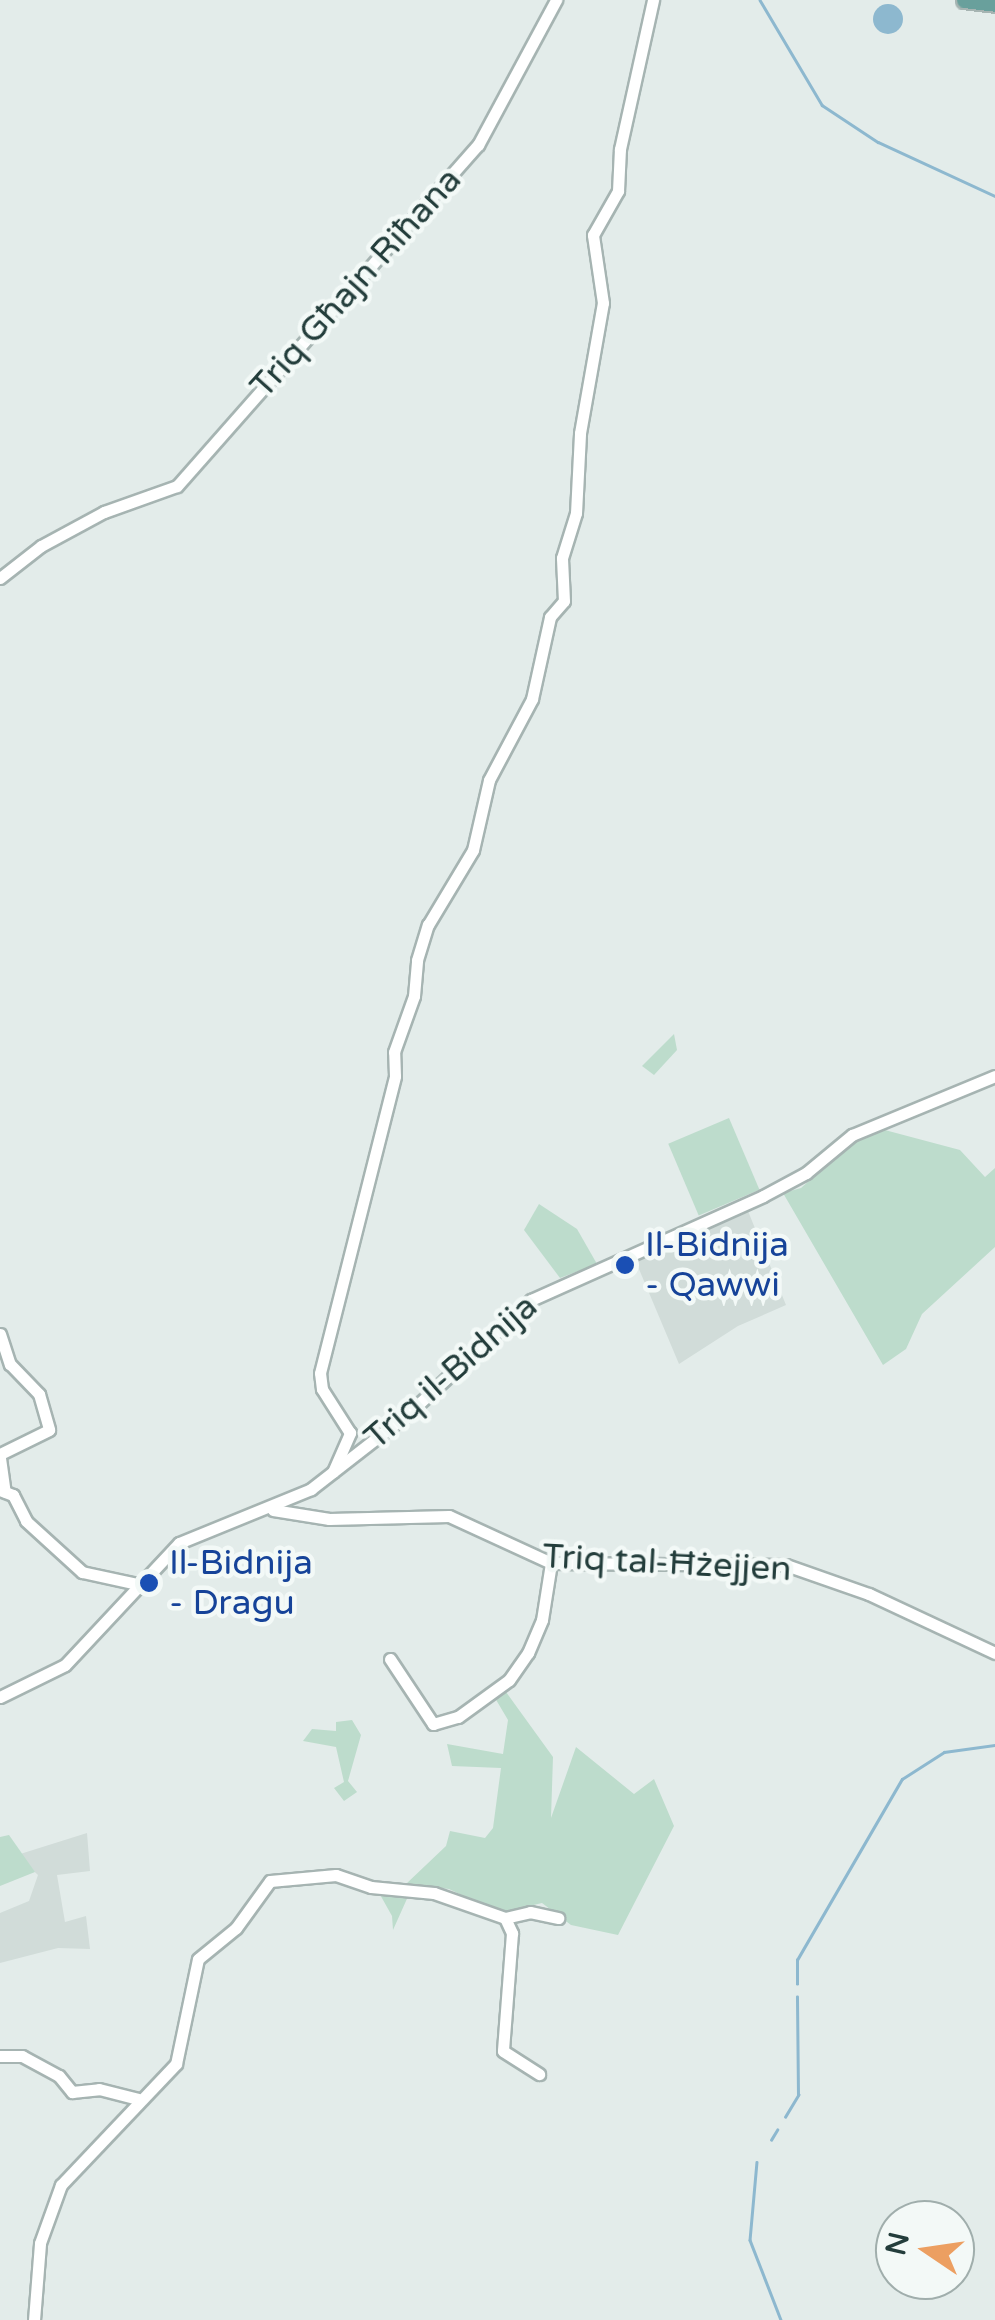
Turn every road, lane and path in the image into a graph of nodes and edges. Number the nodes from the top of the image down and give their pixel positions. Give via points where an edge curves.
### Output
1 (556, 0) edge
2 (654, 0) edge
3 (964, 0) edge
4 (995, 4) edge
5 (0, 578) edge
6 (995, 1076) edge
7 (0, 1334) edge
8 (0, 1456) edge
9 (334, 1472) junction
10 (2, 1491) edge
11 (273, 1510) junction
12 (551, 1563) junction
13 (137, 1584) junction
14 (995, 1653) edge
15 (390, 1659) dead end
16 (0, 1697) edge
17 (504, 1918) junction
18 (558, 1918) dead end
19 (0, 2056) edge
20 (539, 2074) dead end
21 (138, 2099) junction
22 (34, 2320) edge

1 - 5 street, Triq Għajn Riħana via 504,105 452,178 177,486 104,512
2 - 9 street via 620,149 618,192 591,249 603,303 580,433 576,513 562,558 564,601 550,617 532,699 489,780 473,850 428,926 417,960 414,996 394,1052 395,1076 320,1373 322,1389 350,1432
3 - 4 main road
6 - 9 street, Triq il-Bidnija via 852,1134 763,1196 532,1300
7 - 8 street via 10,1364 39,1394 49,1430
8 - 10 street
9 - 11 street, Triq il-Bidnija
10 - 13 street via 82,1572
11 - 12 street, Triq tal-Ħżejjen via 329,1519 449,1516
11 - 13 street, Triq il-Bidnija via 179,1544
12 - 14 street, Triq tal-Ħżejjen via 786,1564
12 - 15 street via 542,1620 528,1654 514,1675 458,1717 433,1724
13 - 16 street, Triq il-Bidnija via 65,1666
17 - 18 street via 530,1912
17 - 20 street via 512,1933 502,2052
17 - 21 street via 434,1893 370,1887 336,1875 274,1879 236,1928 198,1959 176,2064
19 - 21 street via 22,2056 59,2076 72,2092 98,2089
21 - 22 street via 60,2185 40,2243

